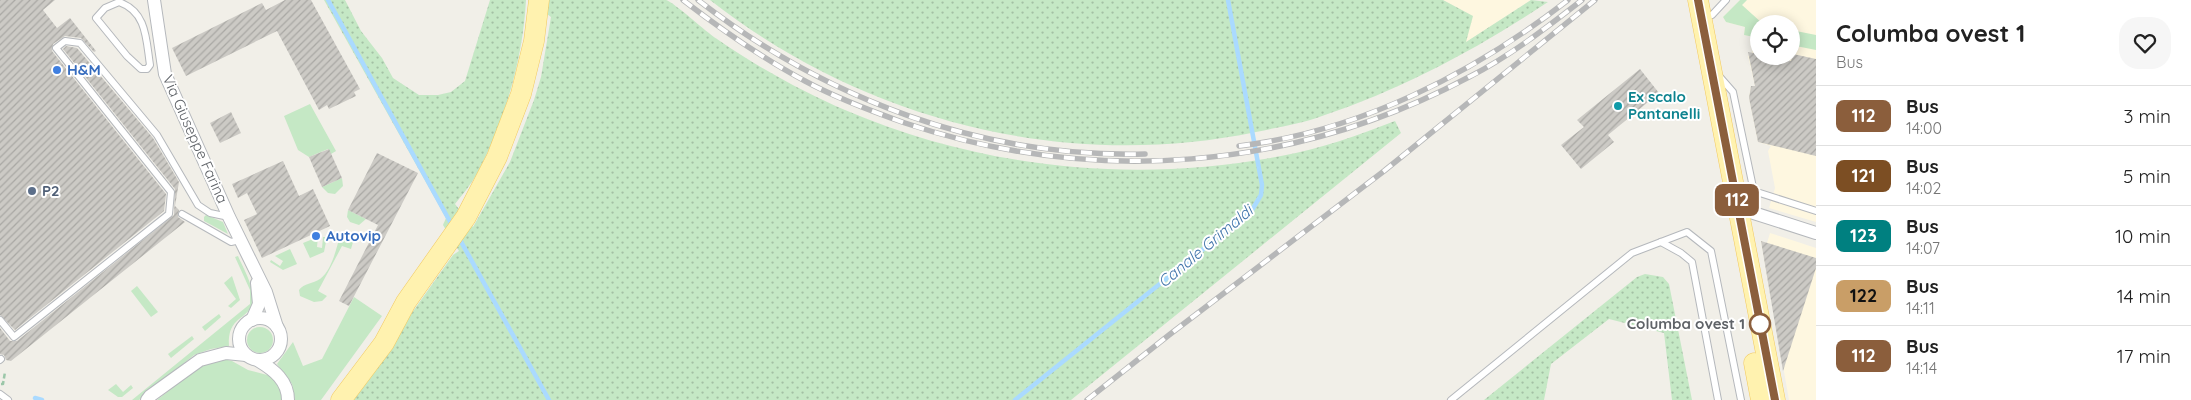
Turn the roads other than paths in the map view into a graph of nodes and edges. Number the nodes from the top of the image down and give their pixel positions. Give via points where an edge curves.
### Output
1 (154, 0) edge
2 (1685, 0) edge
3 (1726, 0) edge
4 (539, 4) edge
5 (1700, 9) edge
6 (150, 24) junction
7 (1711, 67) junction
8 (1734, 185) junction
9 (1754, 192) junction
10 (1738, 208) junction
11 (1816, 211) edge
12 (182, 214) dead end
13 (229, 217) junction
14 (1816, 233) edge
15 (240, 240) junction
16 (1661, 242) junction
17 (255, 273) junction
18 (406, 302) junction
19 (0, 320) edge
20 (252, 320) junction
21 (277, 327) junction
22 (246, 355) junction
23 (259, 361) junction
24 (0, 394) edge
25 (8, 400) edge
26 (147, 400) edge
27 (288, 400) edge
28 (328, 400) edge
29 (340, 400) edge
30 (1451, 400) edge
31 (1718, 400) edge
32 (1741, 400) edge
33 (1761, 400) edge
34 (1775, 400) edge

1 - 6 street, Via Giuseppe Farina
2 - 33 main road
3 - 5 lane via 1712,15
4 - 18 main road via 521,94 497,156 466,217
5 - 7 main road
6 - 6 lane via 130,6 119,2 105,8 96,18 141,70 150,65
6 - 13 street, Via Giuseppe Farina via 165,74
7 - 8 main road
7 - 9 lane via 1733,92
8 - 9 lane
8 - 10 main road
9 - 11 lane
10 - 14 street
10 - 34 main road
12 - 15 lane via 231,242
13 - 15 street, Via Giuseppe Farina
13 - 19 lane via 210,213 198,205 158,135 80,43 65,41 56,48 171,192 169,214 14,337
15 - 17 street, Via Giuseppe Farina
16 - 30 lane via 1632,253
16 - 31 lane via 1692,262
16 - 32 lane via 1687,232 1712,252
17 - 20 street via 259,304
17 - 21 street via 266,292
18 - 28 main road via 374,336
18 - 29 main road via 384,343
20 - 21 street via 266,319
20 - 22 street via 241,329 239,336
21 - 23 street via 281,340 277,352
22 - 23 street
22 - 26 street via 226,353 200,360
23 - 27 street via 278,376 286,387
24 - 25 lane

